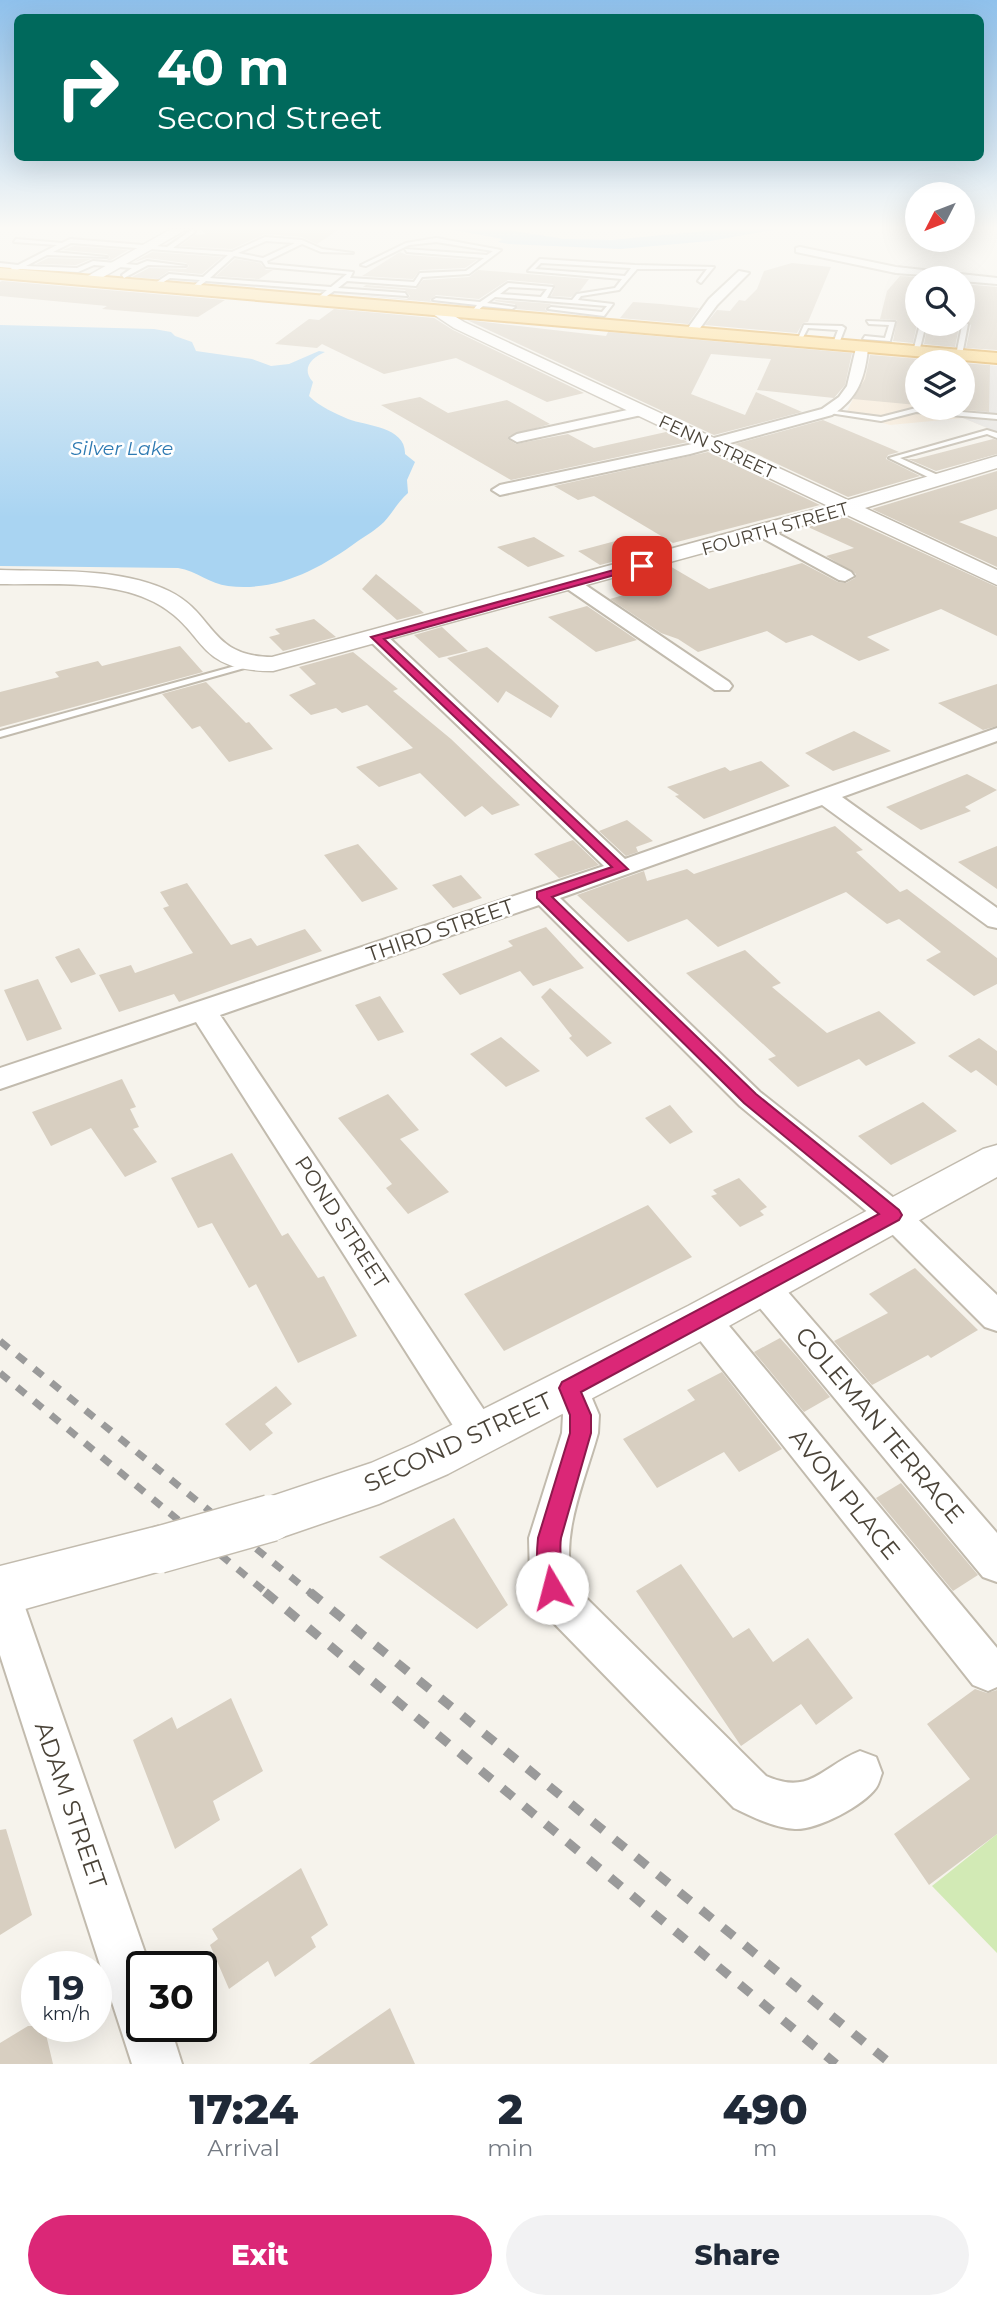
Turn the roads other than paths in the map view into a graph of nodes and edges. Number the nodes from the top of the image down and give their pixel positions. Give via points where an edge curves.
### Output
1 (460, 325) edge
2 (632, 325) edge
3 (696, 325) edge
4 (868, 325) edge
5 (892, 325) edge
6 (825, 327) joint
7 (691, 332) junction
8 (805, 336) junction
9 (863, 343) junction
10 (835, 346) junction
11 (905, 350) edge
12 (975, 356) edge
13 (997, 358) edge
14 (997, 364) edge
15 (641, 411) junction
16 (827, 412) junction
17 (997, 417) edge
18 (997, 436) edge
19 (517, 438) dead end
20 (710, 443) junction
21 (997, 462) edge
22 (937, 478) junction
23 (500, 490) dead end
24 (848, 509) junction
25 (765, 532) junction
26 (845, 576) dead end
27 (0, 577) edge
28 (997, 578) edge
29 (572, 584) junction
30 (377, 637) junction
31 (250, 665) junction
32 (722, 686) dead end
33 (0, 734) edge
34 (997, 734) edge
35 (825, 796) junction
36 (621, 869) junction
37 (542, 895) junction
38 (997, 920) edge
39 (204, 1011) junction
40 (0, 1079) edge
41 (997, 1159) edge
42 (893, 1215) junction
43 (762, 1286) junction
44 (997, 1317) edge
45 (703, 1319) junction
46 (570, 1388) junction
47 (479, 1434) junction
48 (997, 1563) edge
49 (0, 1592) edge
50 (988, 1670) dead end
51 (860, 1773) dead end
52 (126, 1969) edge
53 (150, 2042) edge
54 (157, 2064) edge

1 - 15 street, FENN STREET
2 - 7 highway
3 - 7 street
4 - 9 lane
5 - 9 lane via 888,340
6 - 8 lane
6 - 10 lane via 842,328
7 - 8 highway
8 - 10 highway
9 - 10 highway
9 - 11 highway
9 - 14 highway
9 - 16 street via 851,394
12 - 13 highway
15 - 19 street
15 - 20 street, FENN STREET
16 - 17 lane via 881,419 916,410
16 - 20 street
18 - 22 lane via 988,432 893,458
20 - 23 street
20 - 24 street, FENN STREET
21 - 22 street, FOURTH STREET
22 - 24 street, FOURTH STREET
24 - 25 street, FOURTH STREET
24 - 28 street, FENN STREET
25 - 26 street
25 - 29 street, FOURTH STREET
27 - 31 street, FOURTH STREET via 88,582 151,593 176,606 219,652
29 - 30 street, FOURTH STREET
29 - 32 street
30 - 31 street, FOURTH STREET via 289,662
30 - 36 street
31 - 33 lane
34 - 35 street, THIRD STREET
35 - 36 street, THIRD STREET
35 - 38 street
36 - 37 street, THIRD STREET
37 - 39 street, THIRD STREET
37 - 42 street via 750,1098
39 - 40 street, THIRD STREET
39 - 47 street, POND STREET
41 - 42 street, SECOND STREET
42 - 43 street, SECOND STREET
42 - 44 street
43 - 45 street, SECOND STREET
43 - 48 street, COLEMAN TERRACE
45 - 46 street, SECOND STREET
45 - 50 street, AVON PLACE
46 - 47 street, SECOND STREET
46 - 51 street via 581,1415 580,1433 547,1555 558,1600 750,1792 785,1805 804,1806 821,1803
47 - 49 street, SECOND STREET, bridge via 379,1482 271,1518
49 - 52 street, ADAM STREET
53 - 54 street

